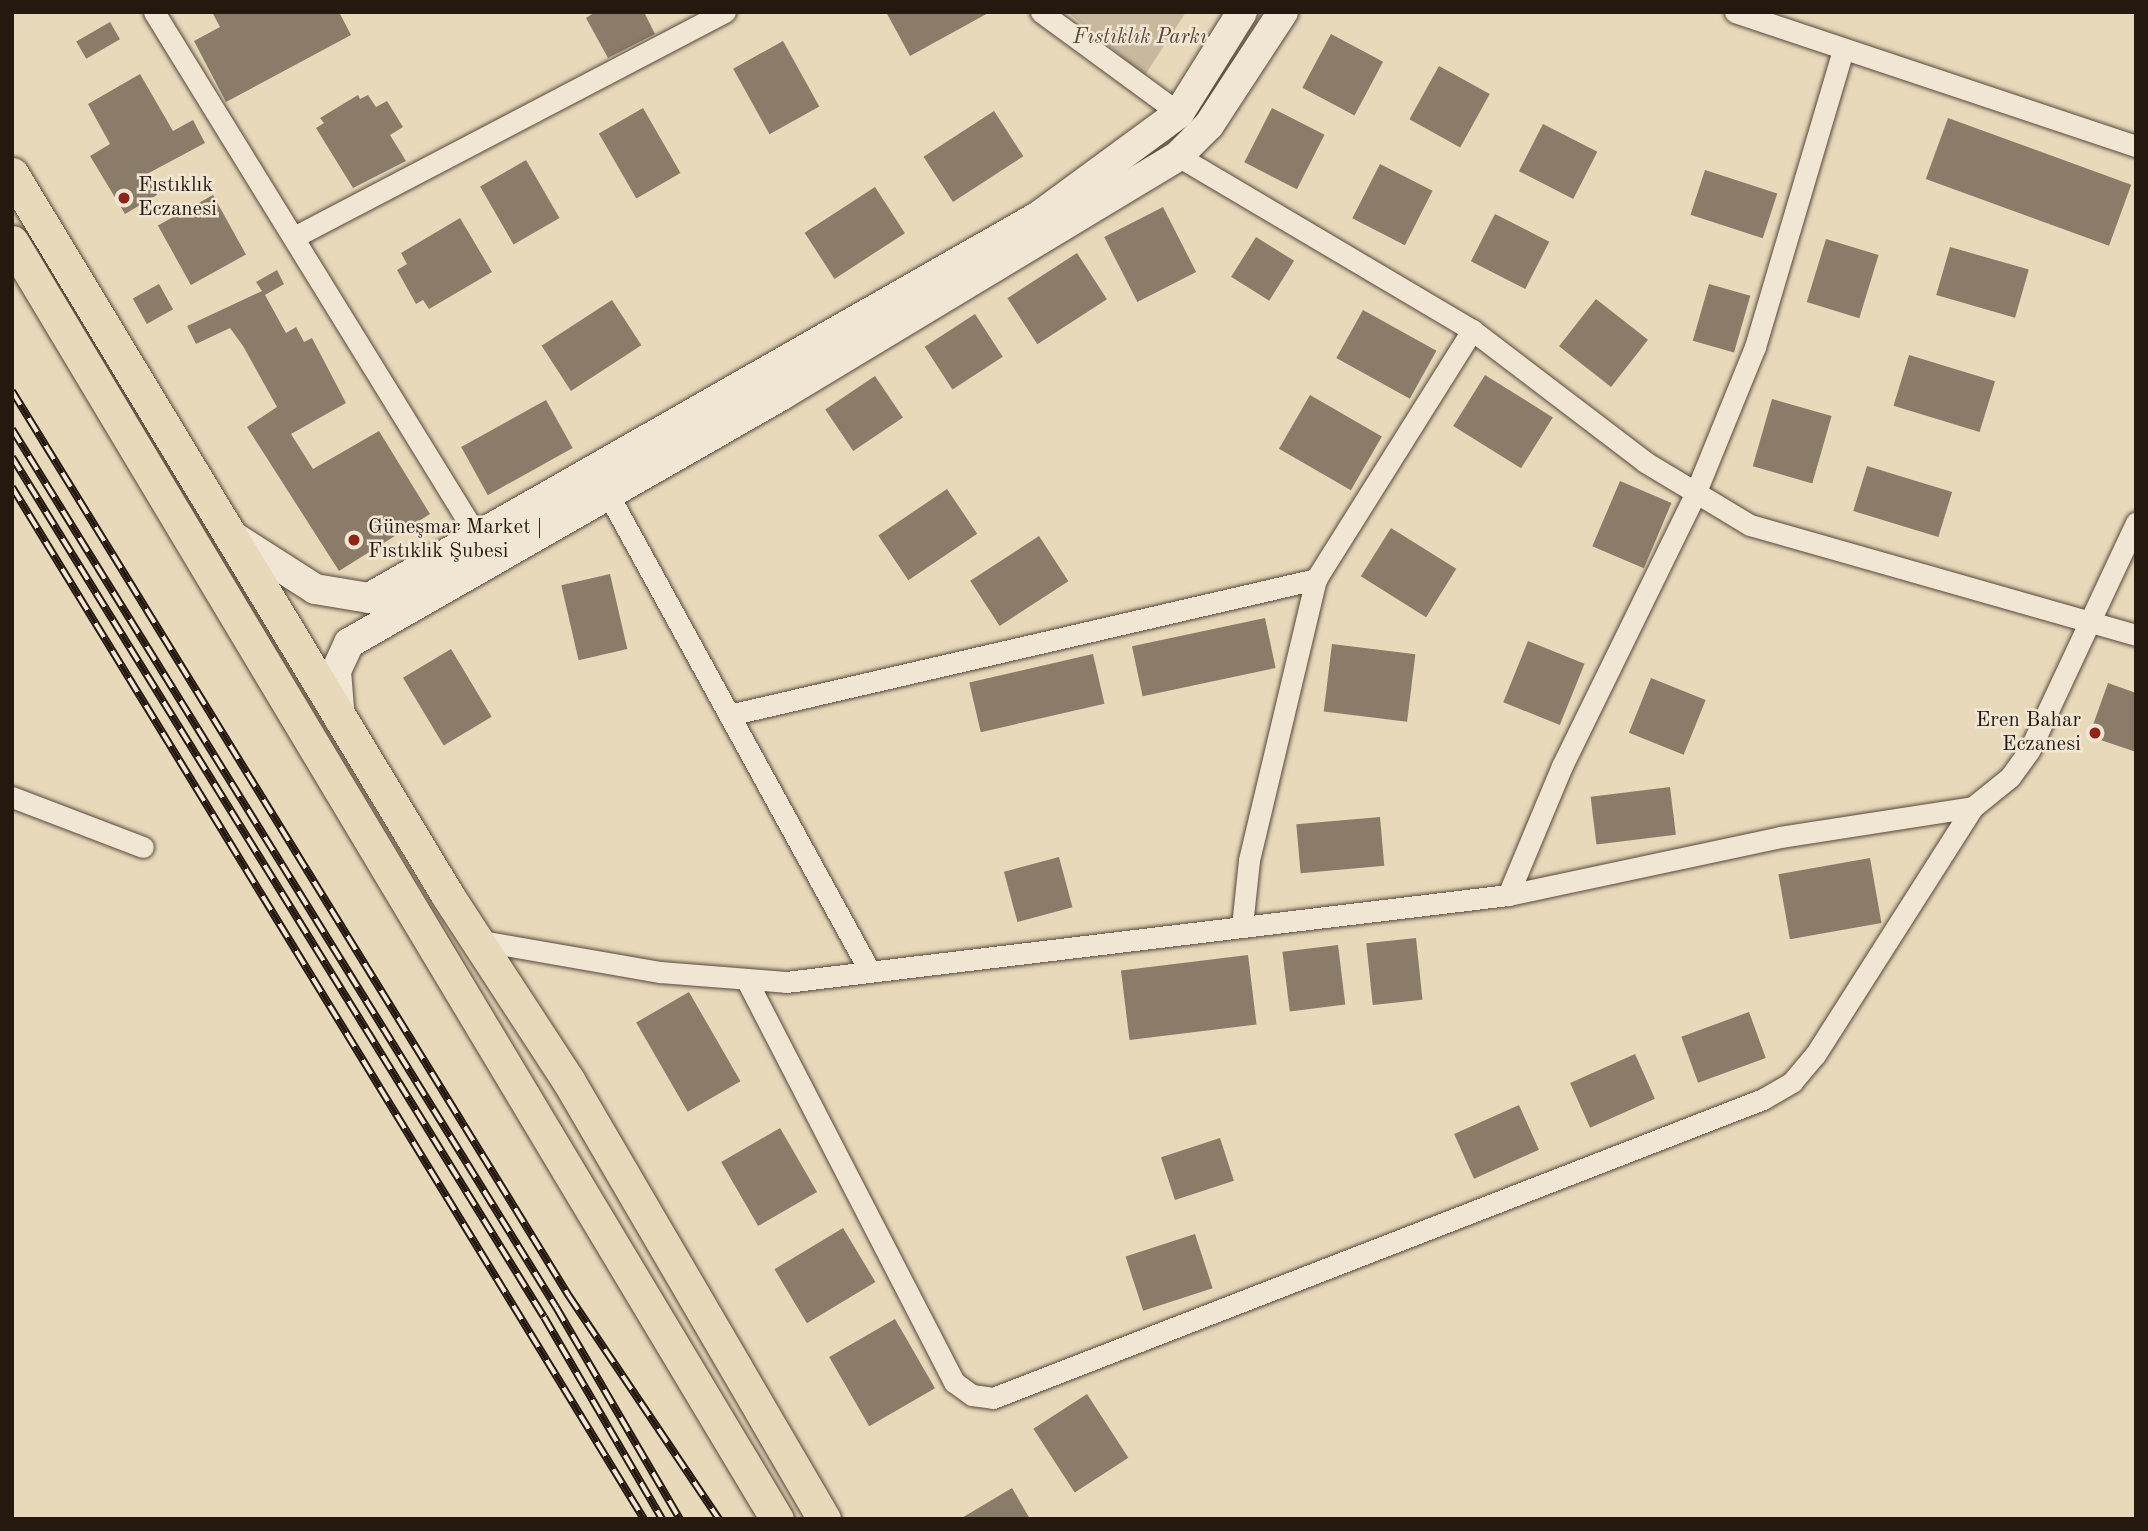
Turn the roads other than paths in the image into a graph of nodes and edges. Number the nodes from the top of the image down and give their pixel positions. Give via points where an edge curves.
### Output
1 (154, 12) edge
2 (725, 12) edge
3 (1041, 12) edge
4 (1242, 12) edge
5 (1283, 12) edge
6 (1735, 12) edge
7 (1843, 50) junction
8 (1178, 113) junction
9 (2136, 146) edge
10 (1178, 156) junction
11 (12, 174) edge
12 (296, 236) junction
13 (12, 242) edge
14 (1472, 330) junction
15 (608, 494) junction
16 (1695, 494) junction
17 (2136, 523) edge
18 (226, 532) junction
19 (477, 536) junction
20 (1316, 579) junction
21 (2091, 619) junction
22 (2136, 635) edge
23 (729, 715) junction
24 (340, 720) junction
25 (12, 797) edge
26 (1973, 807) junction
27 (143, 847) dead end
28 (1508, 895) junction
29 (1242, 926) junction
30 (476, 940) junction
31 (869, 970) junction
32 (746, 979) junction
33 (777, 1519) edge
34 (824, 1519) edge

1 - 12 street
2 - 12 street
3 - 8 street
4 - 8 street
5 - 10 street via 1209,125
6 - 7 street
7 - 9 street
7 - 16 street via 1755,347
8 - 19 street via 1039,216
10 - 14 street
10 - 15 street
11 - 18 main road
12 - 19 street
13 - 33 main road
14 - 16 street
14 - 20 street
15 - 23 street
15 - 24 street via 349,643 336,671
16 - 21 street via 1749,525
16 - 28 street via 1562,766
17 - 21 street
18 - 19 street via 316,589 369,598
18 - 24 main road
20 - 23 street
20 - 29 street via 1249,860
21 - 22 street
21 - 26 street via 2030,749 2010,777
23 - 31 street
24 - 30 main road
25 - 27 street
26 - 28 street via 1780,837
26 - 32 street via 1815,1055 1792,1082 1763,1100 993,1398 972,1395 954,1382
28 - 29 street
29 - 31 street
30 - 32 street via 660,972
30 - 34 main road via 568,1080
31 - 32 street via 786,982

